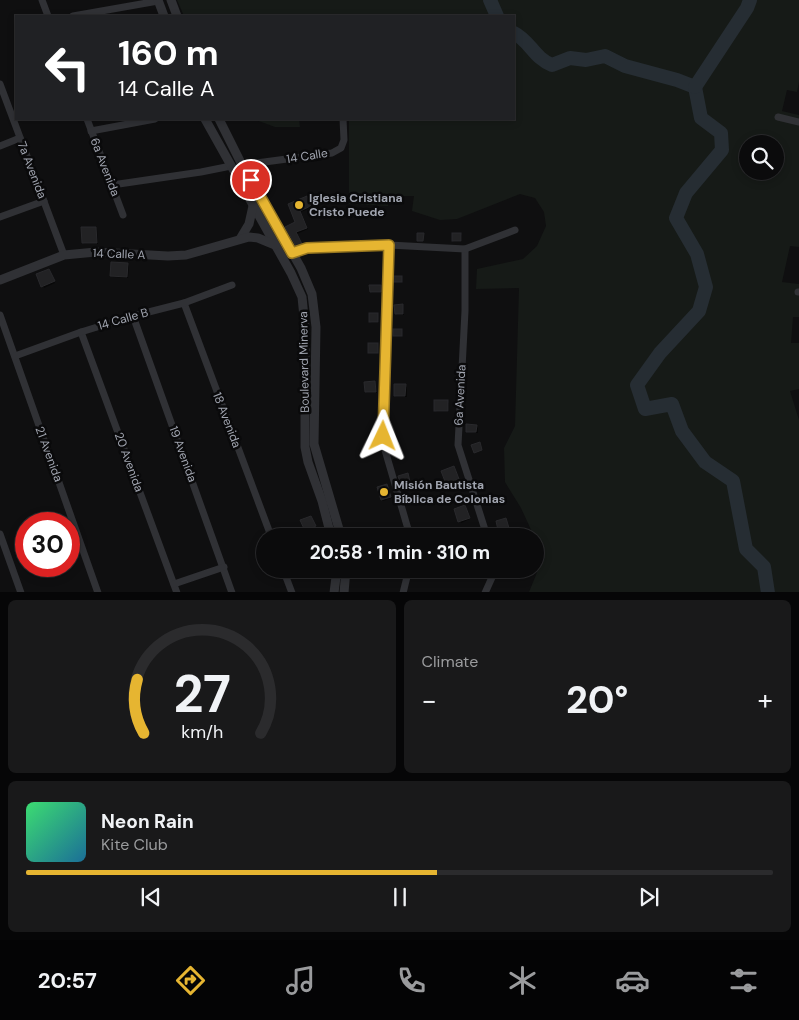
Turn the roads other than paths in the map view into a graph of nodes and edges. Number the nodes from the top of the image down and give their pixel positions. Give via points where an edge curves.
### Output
1 (42, 0) edge
2 (172, 2) edge
3 (160, 6) edge
4 (48, 15) edge
5 (82, 15) edge
6 (177, 15) edge
7 (0, 84) edge
8 (778, 117) dead end
9 (87, 120) edge
10 (150, 120) edge
11 (206, 120) edge
12 (220, 120) edge
13 (342, 120) edge
14 (799, 122) edge
15 (91, 131) junction
16 (214, 135) junction
17 (20, 138) junction
18 (0, 146) edge
19 (242, 165) junction
20 (232, 166) junction
21 (112, 185) junction
22 (44, 201) junction
23 (254, 206) junction
24 (123, 215) dead end
25 (0, 217) edge
26 (516, 230) dead end
27 (240, 239) junction
28 (275, 245) junction
29 (389, 245) junction
30 (465, 249) junction
31 (292, 253) junction
32 (64, 255) junction
33 (0, 280) edge
34 (232, 284) dead end
35 (184, 303) junction
36 (0, 315) edge
37 (133, 316) junction
38 (81, 332) junction
39 (15, 356) junction
40 (268, 528) edge
41 (329, 528) edge
42 (339, 528) edge
43 (408, 528) edge
44 (484, 528) edge
45 (0, 534) edge
46 (224, 567) junction
47 (287, 578) edge
48 (336, 578) edge
49 (345, 578) edge
50 (407, 578) edge
51 (492, 578) edge
52 (174, 584) junction
53 (21, 592) edge
54 (98, 592) edge
55 (177, 592) edge
56 (232, 592) edge
57 (292, 592) edge
58 (334, 592) edge
59 (344, 592) edge
60 (403, 592) edge
61 (486, 592) edge

1 - 4 street
2 - 3 street
2 - 6 street
3 - 5 street
7 - 17 street, 7a Avenida
8 - 14 street
9 - 15 street, 6a Avenida
10 - 15 street
11 - 16 street, Boulevard Minerva
12 - 19 street, Boulevard Minerva
13 - 19 street, 14 Calle via 344,140 341,148 332,153
15 - 21 street, 6a Avenida
16 - 19 street
16 - 20 street, Boulevard Minerva
17 - 18 street
17 - 22 street, 7a Avenida
19 - 31 street, Boulevard Minerva
20 - 21 street
20 - 23 street, Boulevard Minerva
21 - 24 street, 6a Avenida
22 - 25 street
22 - 32 street, 7a Avenida
23 - 27 street
23 - 28 street, Boulevard Minerva
26 - 30 street
27 - 28 street, 14 Calle A via 258,238
27 - 32 street, 14 Calle A via 186,255 96,252
28 - 41 street, Boulevard Minerva via 302,297 305,447
29 - 30 street
29 - 31 street via 307,248
29 - 43 street via 383,436 384,450
30 - 44 street, 6a Avenida via 458,445
31 - 42 street, Boulevard Minerva via 312,294 316,327 314,444
32 - 33 street, 14 Calle A
34 - 35 street, 14 Calle B
35 - 37 street, 14 Calle B
35 - 40 street, 18 Avenida
36 - 39 street, 21 Avenida
37 - 38 street, 14 Calle B
37 - 46 street, 19 Avenida
38 - 39 street, 14 Calle B
38 - 52 street, 20 Avenida
39 - 54 street, 21 Avenida
45 - 53 street
46 - 52 street
46 - 56 street, 19 Avenida
47 - 57 street
48 - 58 street
49 - 59 street
50 - 60 street
51 - 61 street
52 - 55 street, 20 Avenida

